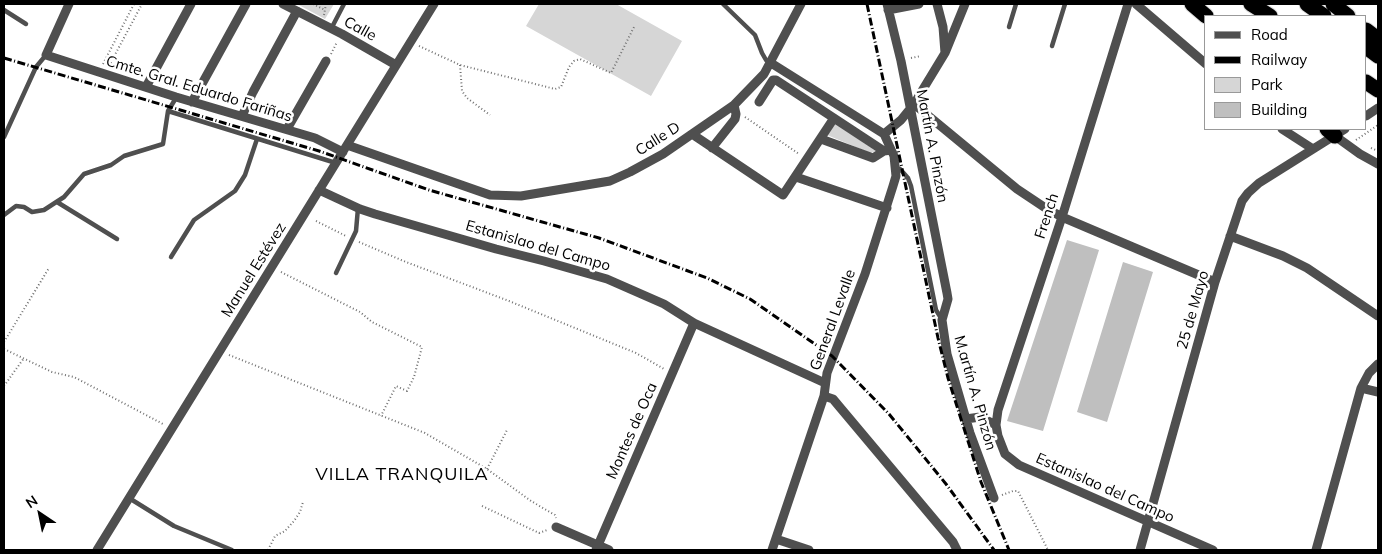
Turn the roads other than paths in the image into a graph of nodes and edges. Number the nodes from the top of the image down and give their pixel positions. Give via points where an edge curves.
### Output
1 (69, 4) edge
2 (191, 4) edge
3 (246, 4) edge
4 (283, 4) edge
5 (344, 4) edge
6 (434, 4) edge
7 (723, 4) edge
8 (801, 4) edge
9 (919, 4) edge
10 (937, 4) edge
11 (965, 4) edge
12 (1016, 4) edge
13 (1065, 4) edge
14 (1128, 4) edge
15 (1136, 4) edge
16 (1192, 4) edge
17 (1251, 4) edge
18 (1307, 4) edge
19 (1333, 4) edge
20 (887, 7) edge
21 (4, 10) edge
22 (296, 11) junction
23 (1205, 15) edge
24 (1268, 15) edge
25 (1323, 15) edge
26 (1347, 15) edge
27 (26, 24) dead end
28 (1009, 27) dead end
29 (331, 29) junction
30 (1367, 31) edge
31 (1378, 39) edge
32 (1052, 46) dead end
33 (1367, 48) edge
34 (945, 53) junction
35 (46, 56) junction
36 (1378, 56) edge
37 (326, 61) road end
38 (1204, 62) edge
39 (771, 63) junction
40 (396, 65) junction
41 (1367, 83) edge
42 (146, 87) junction
43 (1378, 90) edge
44 (176, 97) junction
45 (192, 102) junction
46 (759, 102) dead end
47 (734, 105) junction
48 (912, 107) junction
49 (1378, 108) edge
50 (168, 111) junction
51 (1367, 115) edge
52 (242, 116) junction
53 (834, 118) junction
54 (287, 130) junction
55 (1284, 130) edge
56 (1336, 131) edge
57 (692, 134) junction
58 (884, 134) junction
59 (4, 137) edge
60 (821, 138) junction
61 (257, 139) junction
62 (712, 148) junction
63 (345, 149) junction
64 (1313, 149) junction
65 (888, 151) junction
66 (336, 163) junction
67 (1378, 164) edge
68 (895, 168) junction
69 (796, 177) junction
70 (470, 188) joint
71 (319, 190) junction
72 (56, 202) junction
73 (358, 208) junction
74 (887, 208) junction
75 (4, 214) edge
76 (1062, 217) junction
77 (1230, 236) junction
78 (117, 240) dead end
79 (171, 257) dead end
80 (336, 273) dead end
81 (1215, 282) junction
82 (947, 293) joint
83 (1378, 316) edge
84 (942, 320) junction
85 (694, 323) junction
86 (1378, 364) edge
87 (825, 382) junction
88 (1361, 388) junction
89 (1378, 392) edge
90 (824, 396) junction
91 (966, 418) junction
92 (996, 425) junction
93 (998, 436) joint
94 (129, 498) junction
95 (994, 498) road end
96 (1149, 522) junction
97 (556, 527) road end
98 (776, 539) junction
99 (597, 548) edge
100 (957, 549) edge
101 (97, 550) edge
102 (232, 550) edge
103 (610, 550) edge
104 (772, 550) edge
105 (809, 550) edge
106 (1140, 550) edge
107 (1213, 550) edge
108 (1316, 550) edge

1 - 35 street
2 - 42 street
3 - 45 street
4 - 22 street, Calle
5 - 29 lane
6 - 40 street, Manuel Estévez
7 - 39 lane via 755,35 762,53
8 - 39 street, Calle D
9 - 20 street
10 - 34 street
11 - 34 street
12 - 28 lane
13 - 32 lane
14 - 76 street, French
15 - 38 street
16 - 23 highway
17 - 24 highway
18 - 25 highway
19 - 26 highway
20 - 48 street, Martín A. Pinzón
21 - 27 lane
22 - 29 street, Calle
22 - 52 street
29 - 40 street, Calle
30 - 31 highway
33 - 36 highway
34 - 48 street
35 - 42 street, Cmte. Gral. Eduardo Fariñas
35 - 59 lane via 36,67
37 - 54 street
39 - 47 street, Calle D via 758,82
39 - 58 street
40 - 63 street, Manuel Estévez
41 - 43 highway
42 - 44 street, Cmte. Gral. Eduardo Fariñas
44 - 45 street, Cmte. Gral. Eduardo Fariñas
44 - 50 lane
45 - 52 street, Cmte. Gral. Eduardo Fariñas
46 - 53 street via 776,80
47 - 57 street, Calle D
47 - 62 street via 736,116
48 - 58 street
48 - 76 street via 1044,208
48 - 82 street, Martín A. Pinzón
49 - 51 street
50 - 61 lane
50 - 72 lane via 163,144 124,156 111,165 84,174
52 - 54 street, Cmte. Gral. Eduardo Fariñas
53 - 60 street
53 - 65 street
54 - 63 street, Cmte. Gral. Eduardo Fariñas
55 - 64 street
56 - 64 street, 25 de Mayo
56 - 67 street via 1360,154
57 - 62 street
57 - 70 street, Calle D via 663,154 610,181 521,196 490,194
58 - 65 street, General Levalle
60 - 65 street via 873,158
60 - 69 street
61 - 66 lane
61 - 79 lane via 245,175 235,190 194,220
62 - 69 street via 784,195
63 - 66 street, Manuel Estévez
63 - 70 street, Cmte. Gral. Eduardo Fariñas
64 - 77 street, 25 de Mayo via 1258,183 1248,193
65 - 68 street, General Levalle
66 - 71 street, Manuel Estévez
68 - 74 street, General Levalle via 896,176
68 - 84 lane via 908,178 911,186 936,310
69 - 74 street
71 - 73 street, Estanislao del Campo
71 - 94 street, Manuel Estévez
72 - 75 lane via 37,212 16,206
72 - 78 lane
73 - 80 lane via 356,231
73 - 85 street, Estanislao del Campo via 607,279 664,304
74 - 87 street, General Levalle
76 - 81 street
76 - 92 street, French via 998,410
77 - 81 street, 25 de Mayo
77 - 83 street via 1307,268
81 - 96 street, 25 de Mayo
82 - 84 street, M.artín A. Pinzón
84 - 91 street, M.artín A. Pinzón via 947,354
85 - 87 street, Estanislao del Campo
85 - 99 street, Montes de Oca
86 - 88 street
87 - 90 street, General Levalle
88 - 89 street
88 - 108 street
90 - 98 street, General Levalle
90 - 100 street via 833,399
91 - 92 street via 980,417
91 - 95 street, M.artín A. Pinzón
92 - 93 street, French
93 - 96 street, Estanislao del Campo via 1005,454 1018,465
94 - 101 street, Manuel Estévez
94 - 102 lane via 174,526
96 - 106 street, 25 de Mayo
96 - 107 street, Estanislao del Campo
97 - 99 street
98 - 104 street, General Levalle
98 - 105 street
99 - 103 street

